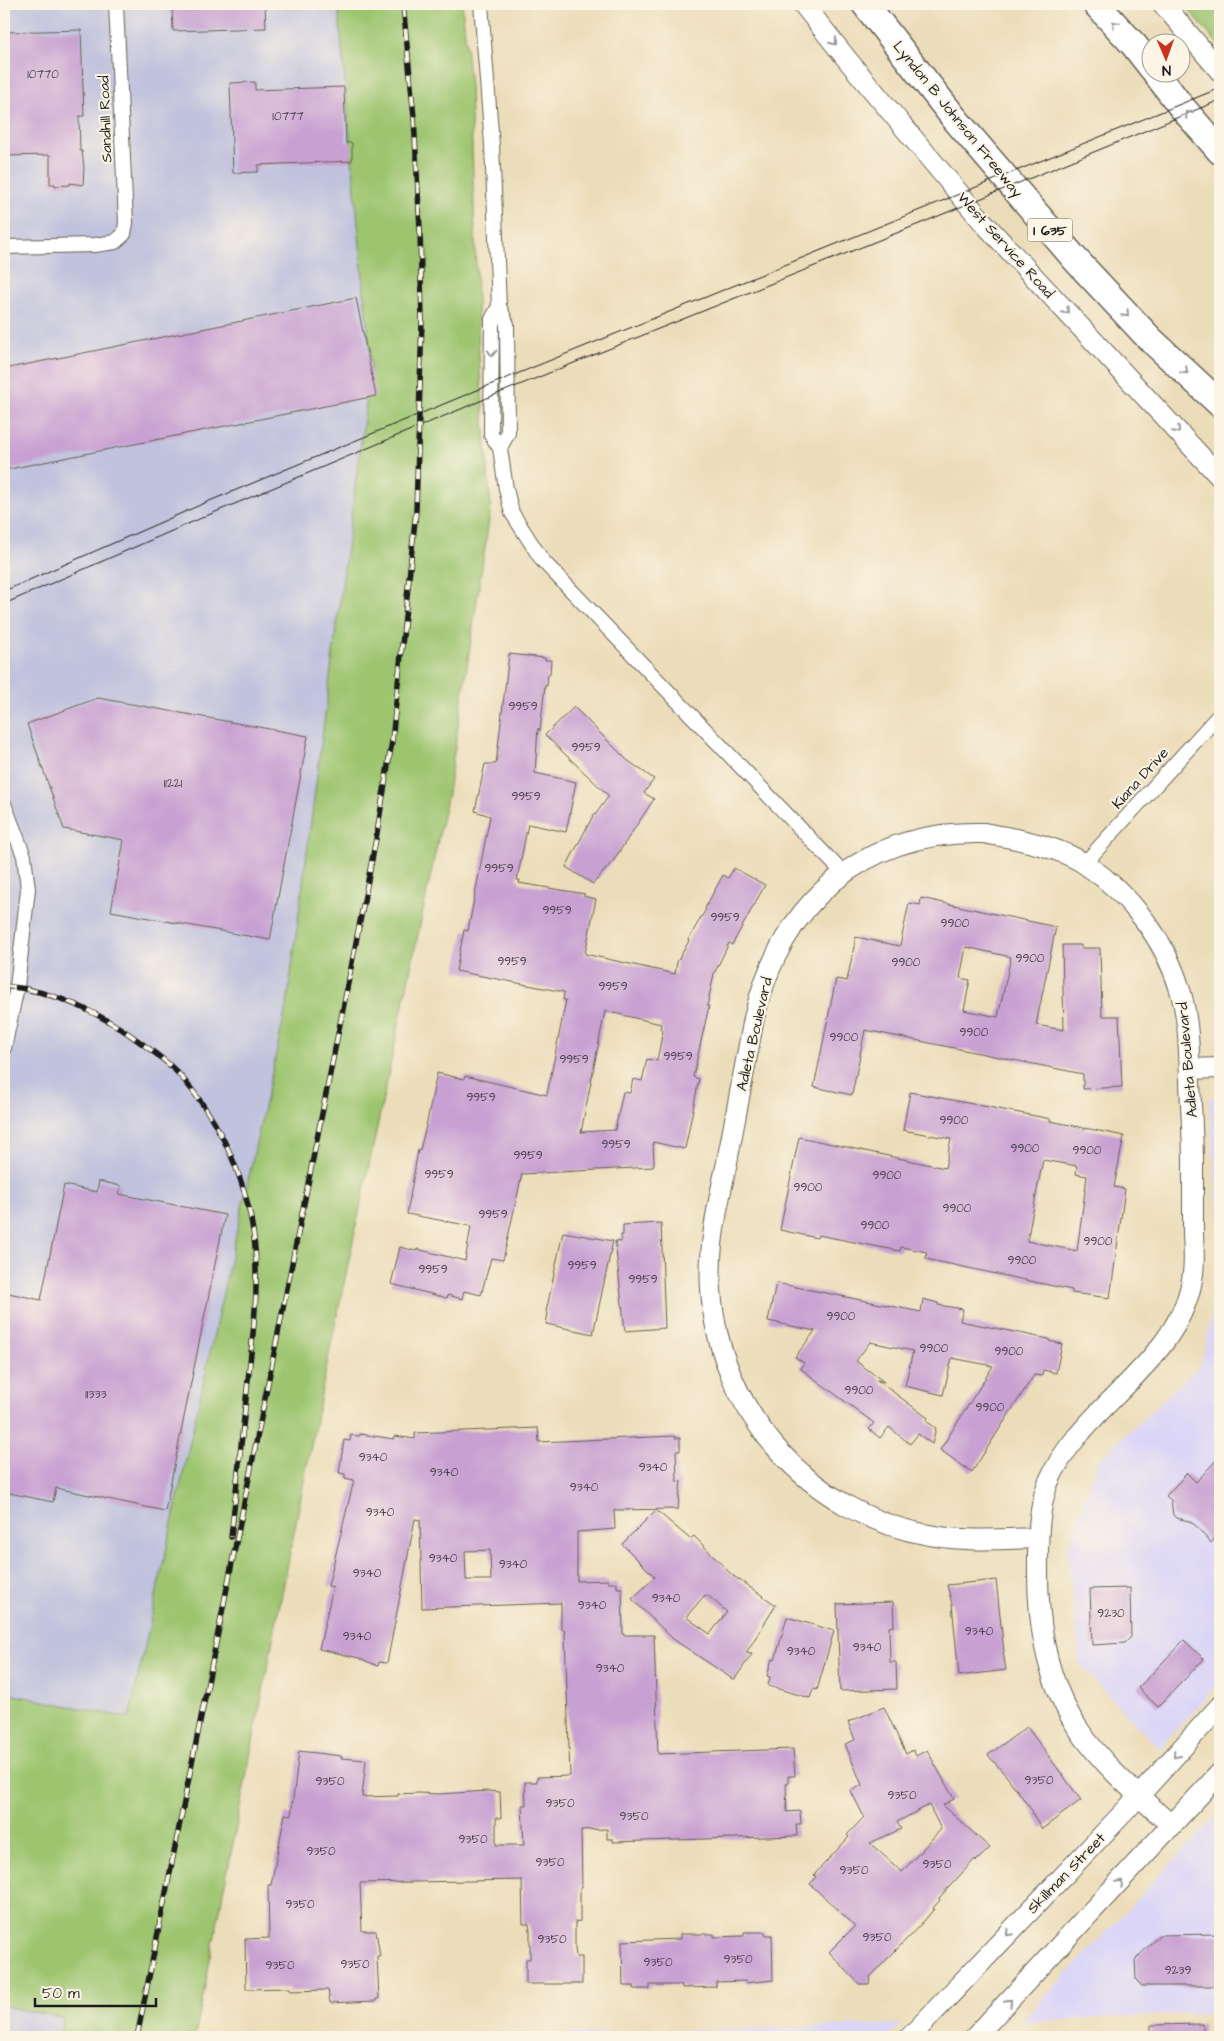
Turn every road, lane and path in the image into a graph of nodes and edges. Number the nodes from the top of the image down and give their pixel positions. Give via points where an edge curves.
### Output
1 (116, 4) edge
2 (481, 4) edge
3 (803, 4) edge
4 (865, 4) edge
5 (1096, 4) edge
6 (1163, 4) edge
7 (1142, 55) edge
8 (1220, 70) edge
9 (1163, 82) edge
10 (1220, 151) edge
11 (4, 247) edge
12 (499, 306) junction
13 (1220, 404) edge
14 (500, 448) junction
15 (1220, 477) edge
16 (1220, 714) edge
17 (4, 804) edge
18 (1084, 864) junction
19 (843, 872) junction
20 (4, 1048) edge
21 (1220, 1068) edge
22 (1190, 1069) junction
23 (1038, 1538) junction
24 (1220, 1706) edge
25 (1220, 1773) edge
26 (1139, 1796) junction
27 (1172, 1826) junction
28 (910, 2037) edge
29 (975, 2037) edge

1 - 11 street, Sandhill Road via 124,234 115,242 95,245
2 - 12 street via 492,145
3 -> 15 street, West Service Road via 983,222
4 -> 13 highway, Lyndon B Johnson Freeway / I 635 via 955,119 1074,259 1149,338
7 -> 5 highway
6 - 8 street
10 -> 9 highway
12 - 14 street via 506,324 508,433
12 -> 14 street via 492,319 491,435
14 - 19 street via 512,513 542,560
16 - 18 street, Kiana Drive
17 - 20 street via 24,856 28,889 16,987
18 - 19 street, Adleta Boulevard via 1026,840 985,833 935,836 898,846
18 - 22 street, Adleta Boulevard via 1115,889 1144,920 1168,956 1181,992
19 - 23 street, Adleta Boulevard via 792,927 760,993 714,1233 711,1288 719,1340 738,1393 772,1444 810,1481 847,1507 896,1527 929,1535 970,1539
21 - 22 street
22 - 23 street, Adleta Boulevard via 1194,1257 1192,1280 1182,1311 1171,1334 1154,1355 1076,1437 1062,1457 1048,1482
23 - 26 street, Adleta Boulevard via 1041,1630 1056,1685 1089,1744
24 -> 26 street, Skillman Street
25 - 27 street
26 - 27 street, Adleta Boulevard
26 -> 28 street, Skillman Street
29 -> 27 street

